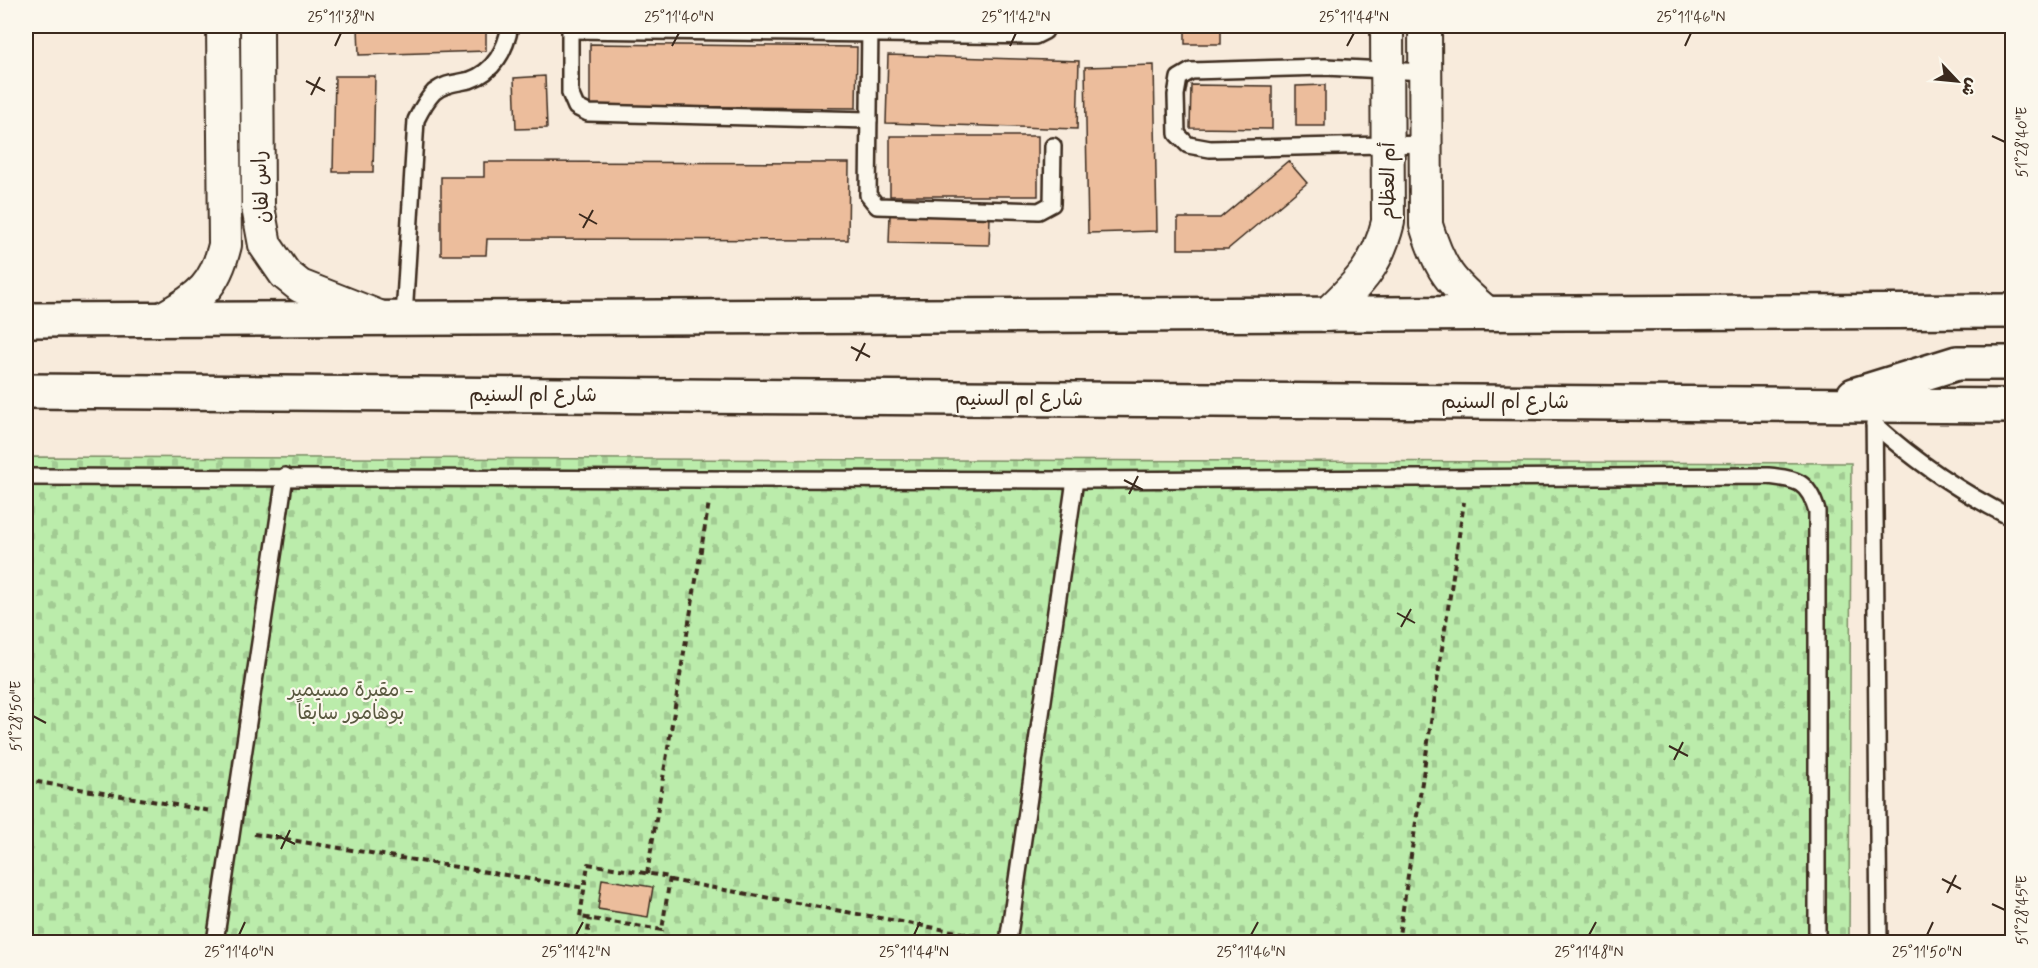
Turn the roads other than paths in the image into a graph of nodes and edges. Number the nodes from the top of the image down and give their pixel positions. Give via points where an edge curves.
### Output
1 (224, 26) edge
2 (256, 26) edge
3 (510, 26) edge
4 (1047, 26) edge
5 (1387, 26) edge
6 (1425, 26) edge
7 (570, 28) edge
8 (870, 29) edge
9 (1388, 70) junction
10 (1425, 72) junction
11 (869, 120) junction
12 (1388, 144) junction
13 (1426, 144) junction
14 (1053, 146) dead end
15 (2013, 311) edge
16 (1487, 313) junction
17 (1326, 315) junction
18 (392, 317) junction
19 (26, 320) edge
20 (160, 320) junction
21 (2013, 363) edge
22 (26, 391) edge
23 (1823, 404) junction
24 (2013, 406) edge
25 (1874, 414) junction
26 (285, 476) junction
27 (26, 477) edge
28 (1075, 480) junction
29 (2013, 518) edge
30 (215, 942) edge
31 (1008, 942) edge
32 (1817, 942) edge
33 (1879, 942) edge

1 - 20 street, راس لفان via 225,245 220,265 201,295
2 - 18 street, راس لفان via 258,207 265,245 285,274 300,285
3 - 18 lane via 500,57 487,70 434,92 416,120
4 - 8 lane via 1035,36
5 - 9 street, أم العظام
6 - 10 street, أم العظام
7 - 8 lane
7 - 11 lane via 570,93 576,107 588,113
8 - 11 lane
9 - 10 lane
9 - 12 street, أم العظام
9 - 12 lane via 1191,70 1179,78 1176,95 1177,134 1188,145 1210,149
10 - 13 street, أم العظام
11 - 14 lane via 868,195 878,206 1039,211 1047,208 1053,195
12 - 13 lane
12 - 17 street, أم العظام via 1388,222 1382,249 1356,285
13 - 16 street, أم العظام via 1426,225 1434,252 1455,286
15 - 16 main road
16 - 17 main road
17 - 18 main road
18 - 20 main road
19 - 20 main road
21 - 23 main road via 1958,363
22 - 23 main road, شارع ام السنيم
23 - 25 main road, شارع ام السنيم
24 - 25 main road, شارع ام السنيم
25 - 29 lane via 1910,456 1982,503
25 - 33 lane
26 - 27 lane
26 - 28 lane
26 - 30 lane
28 - 31 lane
28 - 32 lane via 1792,478 1811,491 1817,511

